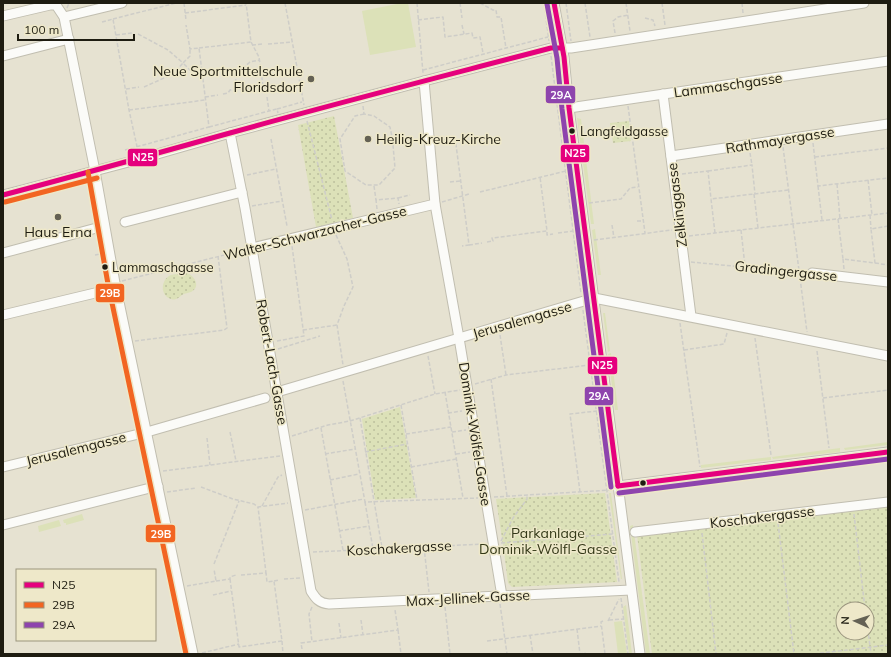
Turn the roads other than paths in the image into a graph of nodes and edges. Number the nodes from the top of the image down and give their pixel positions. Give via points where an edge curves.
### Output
1 (122, 3) edge
2 (554, 3) edge
3 (864, 3) edge
4 (3, 16) edge
5 (64, 17) junction
6 (69, 39) junction
7 (562, 48) junction
8 (3, 56) edge
9 (888, 61) edge
10 (424, 81) junction
11 (663, 94) junction
12 (569, 108) junction
13 (888, 124) edge
14 (230, 133) junction
15 (671, 156) junction
16 (95, 171) junction
17 (242, 192) junction
18 (3, 195) edge
19 (435, 204) junction
20 (125, 222) dead end
21 (104, 226) junction
22 (252, 248) junction
23 (3, 253) edge
24 (812, 273) road end
25 (888, 282) edge
26 (115, 286) junction
27 (594, 298) junction
28 (3, 315) edge
29 (691, 316) junction
30 (460, 338) junction
31 (888, 356) edge
32 (277, 392) junction
33 (265, 398) dead end
34 (147, 432) junction
35 (888, 452) edge
36 (3, 467) edge
37 (614, 488) junction
38 (159, 489) junction
39 (888, 502) edge
40 (3, 525) edge
41 (635, 532) dead end
42 (631, 590) junction
43 (313, 595) joint
44 (501, 596) junction
45 (193, 654) edge
46 (640, 654) edge

1 - 5 street
2 - 7 street
3 - 7 street
4 - 5 street via 56,5
5 - 6 street
6 - 8 street
6 - 16 street
7 - 10 street via 551,48
7 - 12 street
9 - 11 street, Lammaschgasse
10 - 14 street
10 - 19 street, Dominik-Wölfel-Gasse
11 - 12 street, Lammaschgasse
11 - 15 street, Zelkinggasse
12 - 27 street
13 - 15 street, Rathmayergasse
14 - 16 street
14 - 17 street, Robert-Lach-Gasse
15 - 29 street, Zelkinggasse
16 - 18 street
16 - 21 street
17 - 20 street
17 - 22 street, Robert-Lach-Gasse
19 - 22 street, Walter-Schwarzacher-Gasse
19 - 30 street, Dominik-Wölfel-Gasse
21 - 23 street
21 - 26 street
22 - 32 street, Robert-Lach-Gasse
24 - 25 street, Gradingergasse
26 - 28 street
26 - 34 street
27 - 29 street, Jerusalemgasse
27 - 30 street, Jerusalemgasse
27 - 37 street via 608,410
29 - 31 street, Jerusalemgasse
30 - 32 street, Jerusalemgasse
30 - 44 street, Dominik-Wölfel-Gasse
32 - 43 street, Robert-Lach-Gasse
33 - 34 street, Jerusalemgasse
34 - 36 street, Jerusalemgasse
34 - 38 street
35 - 37 street
37 - 42 street
38 - 40 street
38 - 45 street
39 - 41 street, Koschakergasse
42 - 44 street, Max-Jellinek-Gasse
42 - 46 street
43 - 44 street, Max-Jellinek-Gasse via 320,603 329,604

